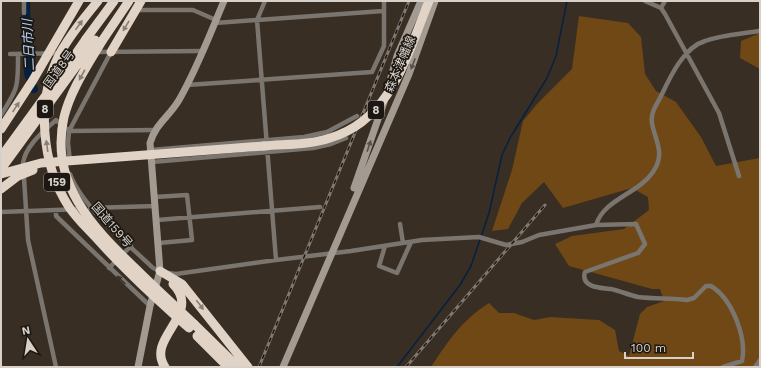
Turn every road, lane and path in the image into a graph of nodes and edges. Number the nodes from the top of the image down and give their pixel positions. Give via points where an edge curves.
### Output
1 (24, 1) edge
2 (79, 1) edge
3 (98, 1) edge
4 (114, 1) edge
5 (122, 1) edge
6 (129, 1) edge
7 (142, 1) edge
8 (224, 1) edge
9 (265, 1) edge
10 (384, 1) edge
11 (421, 1) edge
12 (429, 1) edge
13 (436, 1) edge
14 (645, 1) edge
15 (664, 1) edge
16 (662, 8) junction
17 (136, 10) junction
18 (383, 11) junction
19 (24, 13) dead end
20 (257, 20) junction
21 (216, 21) junction
22 (408, 31) junction
23 (426, 31) junction
24 (759, 31) dead end
25 (94, 40) junction
26 (111, 52) junction
27 (202, 52) junction
28 (10, 54) dead end
29 (18, 54) junction
30 (49, 54) junction
31 (686, 55) junction
32 (262, 81) junction
33 (187, 86) junction
34 (385, 99) junction
35 (396, 99) junction
36 (1, 115) edge
37 (357, 116) dead end
38 (335, 128) junction
39 (1, 129) edge
40 (69, 130) junction
41 (154, 130) junction
42 (346, 138) dead end
43 (339, 141) junction
44 (266, 146) junction
45 (10, 151) junction
46 (151, 156) junction
47 (1, 157) edge
48 (23, 163) dead end
49 (69, 164) junction
50 (1, 169) edge
51 (1, 174) edge
52 (740, 176) dead end
53 (24, 178) dead end
54 (1, 189) edge
55 (155, 197) junction
56 (156, 206) junction
57 (320, 207) dead end
58 (92, 208) junction
59 (56, 211) junction
60 (272, 211) junction
61 (1, 212) edge
62 (26, 212) junction
63 (190, 217) junction
64 (157, 220) junction
65 (344, 223) junction
66 (400, 224) dead end
67 (596, 225) junction
68 (411, 242) junction
69 (159, 243) junction
70 (402, 243) junction
71 (131, 246) junction
72 (385, 246) junction
73 (331, 253) junction
74 (276, 260) junction
75 (109, 268) junction
76 (160, 271) junction
77 (150, 306) junction
78 (191, 326) junction
79 (760, 360) edge
80 (56, 367) edge
81 (138, 367) edge
82 (166, 367) edge
83 (228, 367) edge
84 (238, 367) edge
85 (248, 367) edge
86 (283, 367) edge
87 (723, 367) edge
88 (755, 367) edge

1 - 19 street
2 - 30 highway
78 -> 3 highway, 国道159号 / 159, bridge via 130,273 80,220 58,186 49,159 45,116 53,71 59,55
4 - 25 highway, 国道8号 / 8
5 - 25 highway, 国道8号 / 8
6 - 25 highway, 国道159号 / 159
7 - 17 highway
8 - 21 main road
9 - 20 street
10 - 18 street
11 - 22 main road, 森本津幡線
12 - 44 highway, 8, bridge via 391,90 372,115 356,127 329,139
13 - 23 main road, 森本津幡線
14 - 16 street
15 - 16 street
16 - 31 street
17 - 21 street via 193,10
17 -> 26 highway
18 - 20 street
18 - 32 street via 384,46 372,72
20 - 21 street
20 - 32 street
21 - 27 main road
22 - 23 street
22 - 34 main road, 森本津幡線 via 397,56
23 -> 35 main road, 森本津幡線
24 - 31 street via 703,41
25 - 45 highway, 国道8号 / 8, bridge via 72,65
25 -> 78 highway, 国道159号 / 159, bridge via 64,118 62,152 68,182 86,216 102,235
26 - 27 street
26 - 30 street
26 - 40 street
27 - 33 main road
28 - 29 street
29 - 30 street
29 - 36 street via 16,92
39 -> 30 highway
31 - 52 street via 719,113
31 - 67 street via 669,80 652,117 659,153 653,172 603,210
32 - 33 street
32 - 44 street
33 - 41 main road via 172,110
34 - 35 street
65 -> 34 main road, 森本津幡線
35 - 65 main road, 森本津幡線
37 - 38 street
38 - 43 street
38 - 44 street
40 - 41 street
40 - 48 street via 56,120 40,134 25,155
40 - 49 street
41 - 46 main road via 150,143
42 - 43 street
43 - 44 street via 318,147
44 - 46 highway, 8
44 - 46 street via 231,154
44 - 46 street via 231,144
44 - 60 street
45 - 47 highway, 国道8号 / 8
45 - 50 highway, 国道8号 / 8
46 - 49 highway, 8
46 - 55 main road
49 - 51 highway, 8 via 41,163
49 - 54 highway, 8 via 32,170 18,176
49 - 58 street via 72,180
53 - 62 street
55 - 56 main road
55 - 63 street via 188,195
56 - 58 street
56 - 64 main road
57 - 60 street
58 - 59 street
58 - 71 street
59 - 62 street
59 - 75 street via 56,216
60 - 63 street
60 - 74 street
61 - 62 street
62 - 80 street via 28,240
63 - 64 street
63 - 69 street via 192,240
64 - 69 main road
65 - 73 main road, 森本津幡線
66 - 70 street
67 - 68 street via 539,235 506,245 482,238
67 - 87 street via 636,224 645,244 638,253 585,272 586,281 595,288 610,289 639,297 687,300 694,298 706,286 711,286 720,293 740,328 744,343 742,361
68 - 70 street
68 - 72 street via 397,273 379,266
69 - 76 main road
70 - 72 street
71 - 75 street
71 - 76 street via 153,268
72 - 73 street
73 - 74 street
73 - 86 main road, 森本津幡線
74 - 76 street via 176,274
77 -> 75 street
76 - 77 main road
76 - 82 highway via 179,290 183,306 163,345 161,358
76 -> 85 highway via 182,284
77 - 81 main road
78 - 83 highway, 国道159号 / 159
78 - 84 highway, 国道159号 / 159
79 - 88 street

